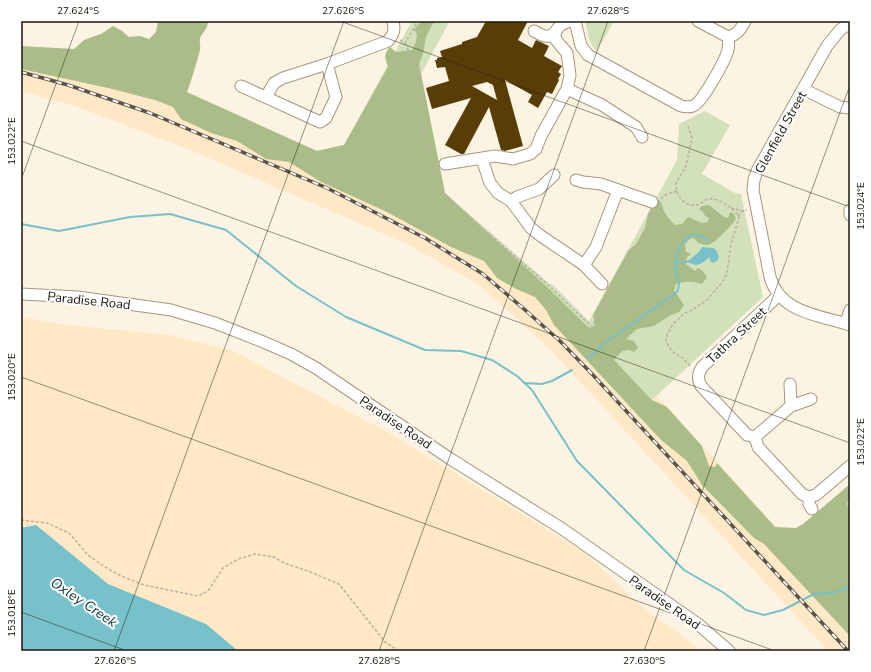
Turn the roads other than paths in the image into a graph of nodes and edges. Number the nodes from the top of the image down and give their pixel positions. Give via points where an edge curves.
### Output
1 (393, 21) edge
2 (570, 21) edge
3 (575, 21) edge
4 (698, 21) edge
5 (745, 21) edge
6 (850, 23) edge
7 (534, 31) dead end
8 (556, 31) junction
9 (728, 37) junction
10 (327, 64) junction
11 (241, 86) dead end
12 (567, 89) junction
13 (804, 89) junction
14 (266, 97) junction
15 (850, 108) edge
16 (642, 137) dead end
17 (482, 159) junction
18 (445, 164) dead end
19 (554, 175) dead end
20 (576, 180) dead end
21 (618, 190) junction
22 (511, 201) junction
23 (652, 202) dead end
24 (850, 210) edge
25 (850, 215) edge
26 (584, 265) junction
27 (602, 284) dead end
28 (21, 294) edge
29 (779, 295) junction
30 (850, 310) edge
31 (848, 324) edge
32 (790, 384) dead end
33 (811, 399) dead end
34 (791, 406) junction
35 (756, 437) junction
36 (850, 466) edge
37 (809, 497) junction
38 (812, 509) dead end
39 (729, 651) edge

1 - 10 street via 395,29 388,41
2 - 8 street via 562,23
3 - 9 street via 581,46 588,55 685,107 695,106 703,98 727,54
4 - 9 street
5 - 9 street via 734,36
6 - 13 street, Glenfield Street via 840,30 827,46
7 - 8 street via 549,37
8 - 12 street via 556,40 567,54 570,75
10 - 14 street via 283,78 274,83
10 - 14 street via 336,97 326,118 320,122
11 - 14 street
12 - 16 street via 602,105 636,127
12 - 17 street via 536,149 530,154 513,159 495,156
13 - 15 street via 840,107
13 - 29 street, Glenfield Street via 757,170 754,180 753,195 757,214 772,281
17 - 18 street
17 - 22 street via 490,183 498,193
19 - 22 street via 539,189
20 - 21 street
21 - 23 street
21 - 26 street via 596,247
22 - 26 street via 531,228
24 - 25 street
26 - 27 street
28 - 39 street, Paradise Road via 78,297 171,310 215,323 291,354 560,528 698,624
29 - 31 street, Glenfield Street via 795,308
29 - 35 street, Tathra Street via 702,367 699,373 698,380 701,386 747,435
30 - 31 street
32 - 34 street
33 - 34 street
34 - 35 street
35 - 37 street via 758,447 802,494
36 - 37 street via 816,495
37 - 38 street

